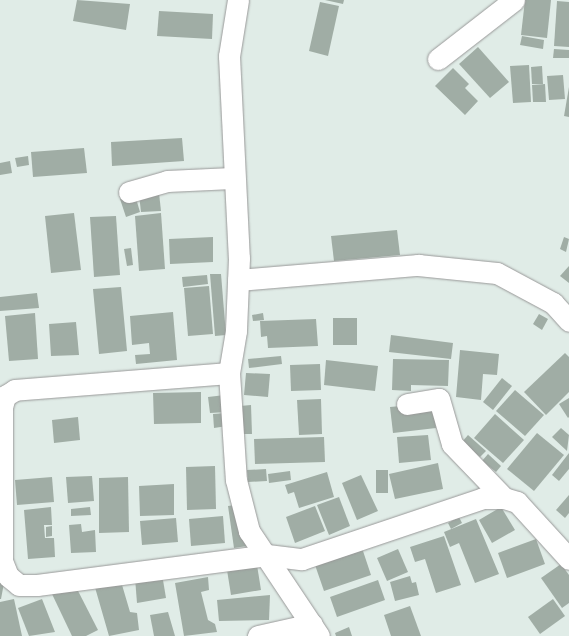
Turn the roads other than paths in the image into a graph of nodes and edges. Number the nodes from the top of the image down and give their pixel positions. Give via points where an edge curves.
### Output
1 (238, 0) edge
2 (514, 0) edge
3 (438, 59) dead end
4 (232, 178) junction
5 (129, 192) dead end
6 (238, 280) junction
7 (569, 321) edge
8 (229, 373) junction
9 (407, 404) dead end
10 (504, 498) junction
11 (267, 555) junction
12 (569, 560) edge
13 (316, 630) edge
14 (258, 636) edge

1 - 4 street via 229,56
2 - 3 street
4 - 5 street via 167,181
4 - 6 street
6 - 7 street via 418,265 497,273 553,304
6 - 8 street via 236,332
8 - 11 street via 236,480 249,531
8 - 11 street via 15,390 5,396 2,407 2,561 8,576 19,585
9 - 10 street via 439,399 452,444
10 - 11 street via 462,503 302,559
10 - 12 street via 517,502
11 - 13 street
13 - 14 street

